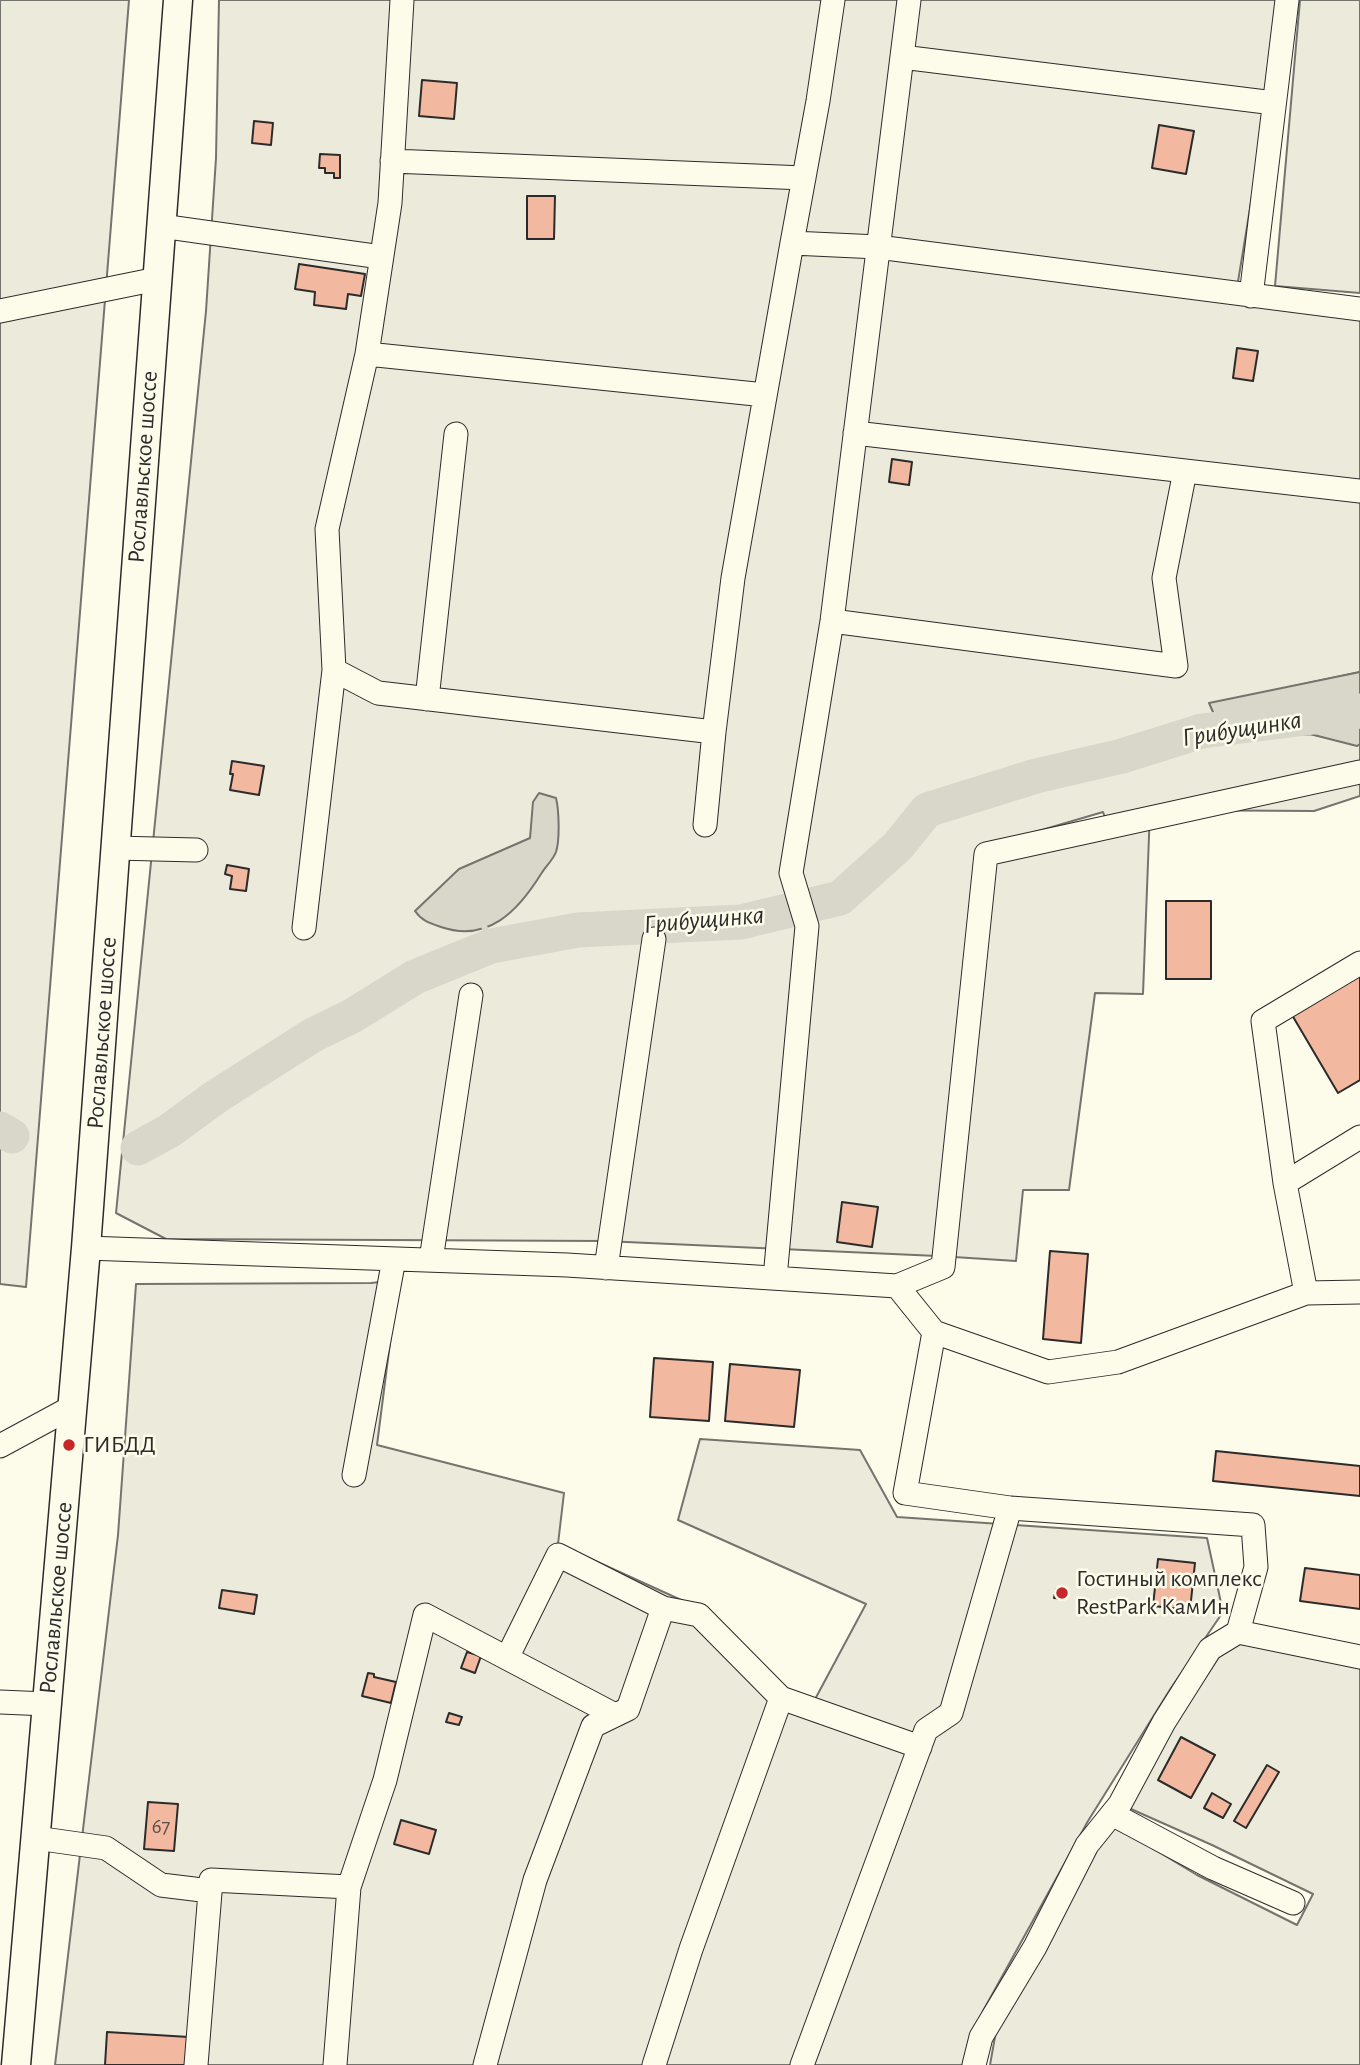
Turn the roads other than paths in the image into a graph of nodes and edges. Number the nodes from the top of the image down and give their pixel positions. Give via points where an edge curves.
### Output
1 (178, 0) edge
2 (402, 0) edge
3 (833, 0) edge
4 (909, 0) edge
5 (1287, 0) edge
6 (902, 57) junction
7 (1274, 103) junction
8 (392, 160) junction
9 (804, 178) junction
10 (161, 226) junction
11 (792, 243) junction
12 (878, 247) junction
13 (381, 257) junction
14 (157, 279) junction
15 (1251, 296) junction
16 (1360, 309) edge
17 (0, 311) edge
18 (367, 355) junction
19 (765, 395) junction
20 (855, 433) junction
21 (456, 434) dead end
22 (1185, 471) junction
23 (1360, 491) edge
24 (832, 621) junction
25 (334, 670) junction
26 (427, 699) junction
27 (714, 732) junction
28 (1360, 772) edge
29 (705, 825) dead end
30 (116, 848) junction
31 (196, 850) dead end
32 (304, 928) dead end
33 (654, 939) dead end
34 (1360, 962) edge
35 (471, 995) dead end
36 (1360, 1137) edge
37 (1285, 1183) junction
38 (86, 1248) junction
39 (394, 1259) junction
40 (431, 1260) junction
41 (606, 1268) junction
42 (775, 1278) junction
43 (897, 1286) junction
44 (1360, 1292) edge
45 (1306, 1293) junction
46 (934, 1332) junction
47 (72, 1407) junction
48 (0, 1446) edge
49 (354, 1475) dead end
50 (1010, 1508) junction
51 (663, 1608) junction
52 (1237, 1632) junction
53 (1360, 1657) edge
54 (507, 1658) junction
55 (781, 1698) junction
56 (0, 1703) edge
57 (47, 1704) junction
58 (615, 1715) junction
59 (920, 1746) junction
60 (1112, 1814) junction
61 (36, 1838) junction
62 (349, 1887) junction
63 (210, 1891) junction
64 (1293, 1903) dead end
65 (16, 2065) edge
66 (196, 2065) edge
67 (335, 2065) edge
68 (485, 2065) edge
69 (654, 2065) edge
70 (802, 2065) edge
71 (974, 2065) edge

1 - 10 main road, Рославльское шоссе
2 - 8 lane
3 - 9 lane
4 - 6 lane
5 - 7 lane
6 - 7 lane
6 - 12 lane
7 - 15 lane
8 - 9 lane
8 - 13 lane
9 - 11 lane
10 - 13 lane
10 - 14 main road, Рославльское шоссе
11 - 12 lane
11 - 19 lane
12 - 15 lane
12 - 20 lane
13 - 18 lane
14 - 17 lane
14 - 30 main road, Рославльское шоссе
15 - 16 lane
18 - 19 lane
18 - 25 lane via 327,529
19 - 27 lane via 733,578
20 - 22 lane
20 - 24 lane
21 - 26 lane
22 - 23 lane
22 - 24 lane via 1164,578 1176,666
24 - 42 lane via 791,873 807,926
25 - 26 lane via 378,693
25 - 32 lane
26 - 27 lane
27 - 29 lane
28 - 43 lane via 986,854 943,1267
30 - 31 lane
30 - 38 main road, Рославльское шоссе
33 - 41 lane
34 - 37 lane via 1263,1021
35 - 40 lane
36 - 37 lane
37 - 45 lane
38 - 39 lane
38 - 47 main road, Рославльское шоссе
39 - 40 lane
39 - 49 lane
40 - 41 lane
41 - 42 lane
42 - 43 lane
43 - 46 lane
44 - 45 lane
45 - 46 lane via 1118,1362 1048,1373
46 - 50 lane via 905,1493
47 - 48 lane
47 - 57 main road, Рославльское шоссе
50 - 52 lane via 1253,1525 1256,1567
50 - 59 lane via 951,1713 926,1730
51 - 54 lane via 558,1555
51 - 55 lane via 699,1615
51 - 58 lane via 628,1709
52 - 53 lane
52 - 60 lane via 1210,1649
54 - 58 lane
54 - 62 lane via 425,1615 385,1780
55 - 59 lane
55 - 69 lane
56 - 57 lane
57 - 61 main road, Рославльское шоссе
58 - 68 lane via 593,1726 540,1867
59 - 70 lane
60 - 64 lane via 1213,1868
60 - 71 lane via 1087,1845 1035,1947 981,2038
61 - 63 lane via 106,1848 161,1885
61 - 65 main road, Рославльское шоссе
62 - 63 lane via 211,1880
62 - 67 lane
63 - 66 lane

